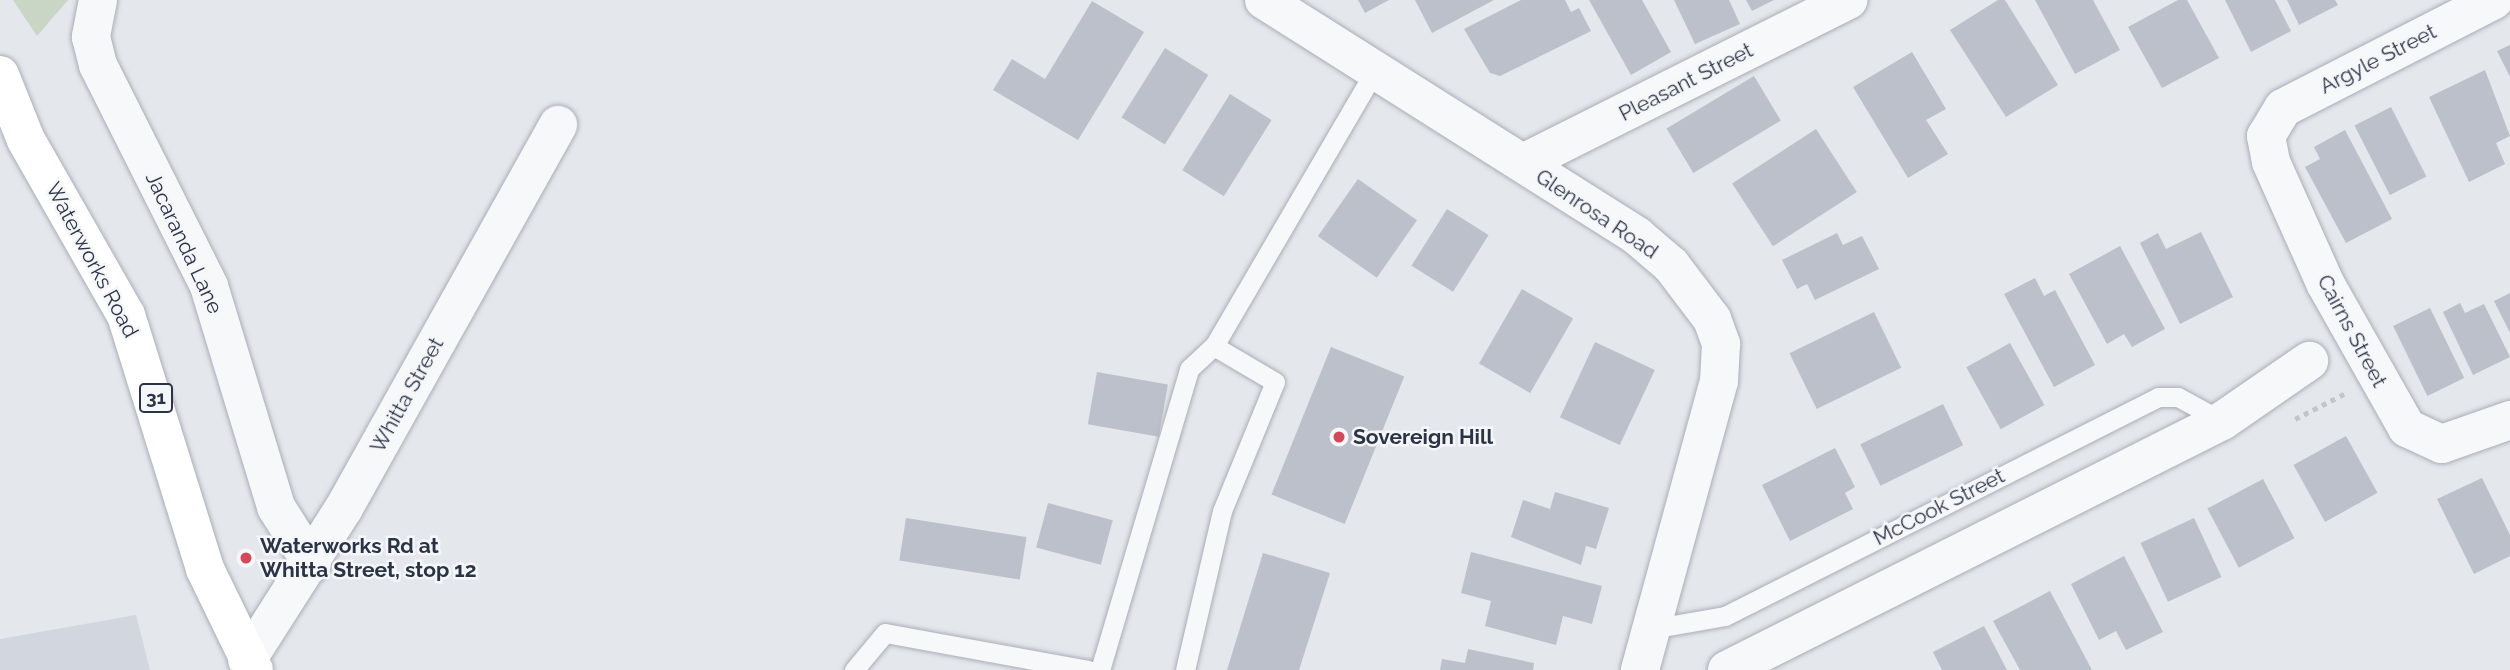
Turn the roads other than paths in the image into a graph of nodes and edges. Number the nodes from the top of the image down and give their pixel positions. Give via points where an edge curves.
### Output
1 (97, 0) edge
2 (1264, 0) edge
3 (1849, 0) edge
4 (2494, 0) edge
5 (1375, 71) junction
6 (0, 75) edge
7 (558, 125) dead end
8 (2269, 126) joint
9 (13, 128) edge
10 (1523, 163) junction
11 (1214, 346) junction
12 (2309, 362) dead end
13 (2509, 418) edge
14 (2222, 421) junction
15 (312, 564) junction
16 (1651, 629) junction
17 (247, 667) edge
18 (854, 670) edge
19 (1088, 670) edge
20 (1100, 670) edge
21 (1185, 670) edge
22 (1640, 670) edge
23 (1727, 670) edge

1 - 15 street, Jacaranda Lane via 92,37 97,65 209,286 278,514
2 - 5 street, Glenrosa Road
3 - 10 street, Pleasant Street
4 - 8 street, Argyle Street via 2288,104
5 - 10 street, Glenrosa Road
5 - 11 lane
6 - 9 main road, Waterworks Road / 31
7 - 15 street, Whitta Street
8 - 13 street, Cairns Street via 2271,162 2325,283 2407,428 2442,444
9 - 17 main road, Waterworks Road / 31 via 126,315 205,569
10 - 16 street, Glenrosa Road via 1658,253 1700,301 1721,344 1719,381
11 - 20 lane via 1189,369
11 - 21 lane via 1275,382 1222,511
12 - 14 street
14 - 16 lane, McCook Street via 2178,397 2158,397 1725,616
14 - 23 street
15 - 17 street, Whitta Street
16 - 22 street, Glenrosa Road
18 - 19 lane via 885,634

